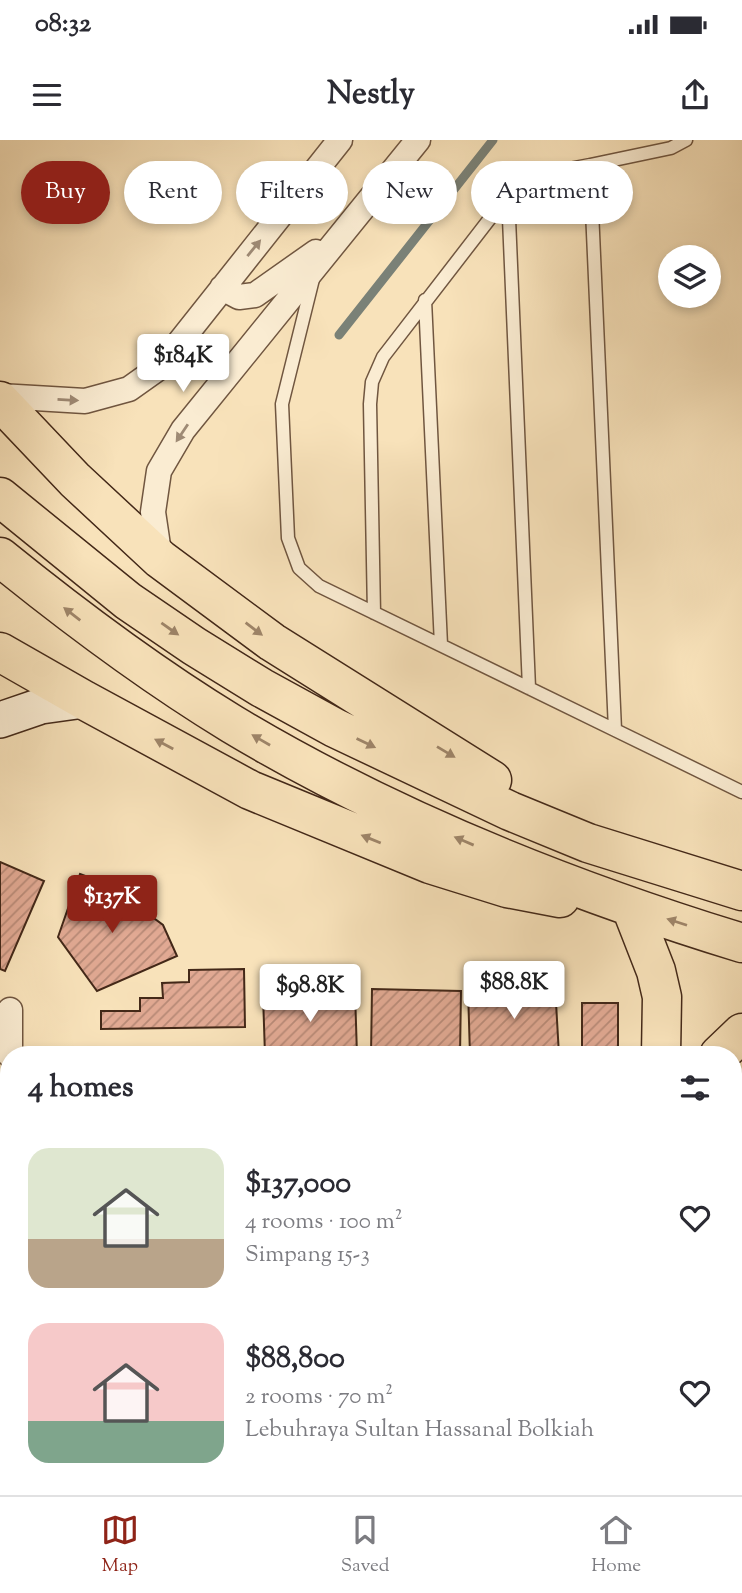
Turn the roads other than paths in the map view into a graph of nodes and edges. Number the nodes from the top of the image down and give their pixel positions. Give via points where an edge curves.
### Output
1 (340, 140) edge
2 (418, 140) edge
3 (686, 140) edge
4 (609, 161) edge
5 (485, 224) edge
6 (509, 224) edge
7 (593, 224) edge
8 (339, 236) junction
9 (317, 265) junction
10 (222, 288) junction
11 (425, 300) junction
12 (0, 399) edge
13 (0, 497) edge
14 (0, 557) edge
15 (160, 559) junction
16 (374, 613) junction
17 (441, 645) junction
18 (0, 652) edge
19 (529, 688) junction
20 (84, 701) junction
21 (0, 720) edge
22 (615, 730) junction
23 (742, 792) edge
24 (608, 850) junction
25 (742, 891) edge
26 (628, 906) junction
27 (742, 943) edge
28 (10, 1010) dead end
29 (742, 1033) edge
30 (10, 1046) edge
31 (661, 1046) edge
32 (728, 1046) edge

10 -> 1 street
2 - 8 street
3 - 4 lane via 671,148
5 - 11 lane
6 - 19 lane
7 - 22 lane
8 - 9 street
8 - 10 street via 255,295 239,297
9 -> 15 street via 183,430 159,471 153,512
9 - 16 lane via 282,404 288,537 307,577
12 -> 10 street via 85,401 129,389 160,367
11 - 16 lane via 383,357 372,382
11 - 17 lane
12 - 15 highway via 75,480
13 -> 24 highway via 128,601 262,688 420,770
26 -> 14 highway via 420,822 306,766 162,679
15 -> 24 highway via 272,642
16 - 17 lane
17 - 19 lane
18 - 20 highway
19 - 22 lane
20 - 21 main road via 41,706
26 -> 20 highway via 507,888 430,864 250,790
22 - 23 lane
24 - 25 highway
27 -> 26 highway
26 - 31 highway via 656,971 662,997
28 - 30 street
29 - 32 highway

